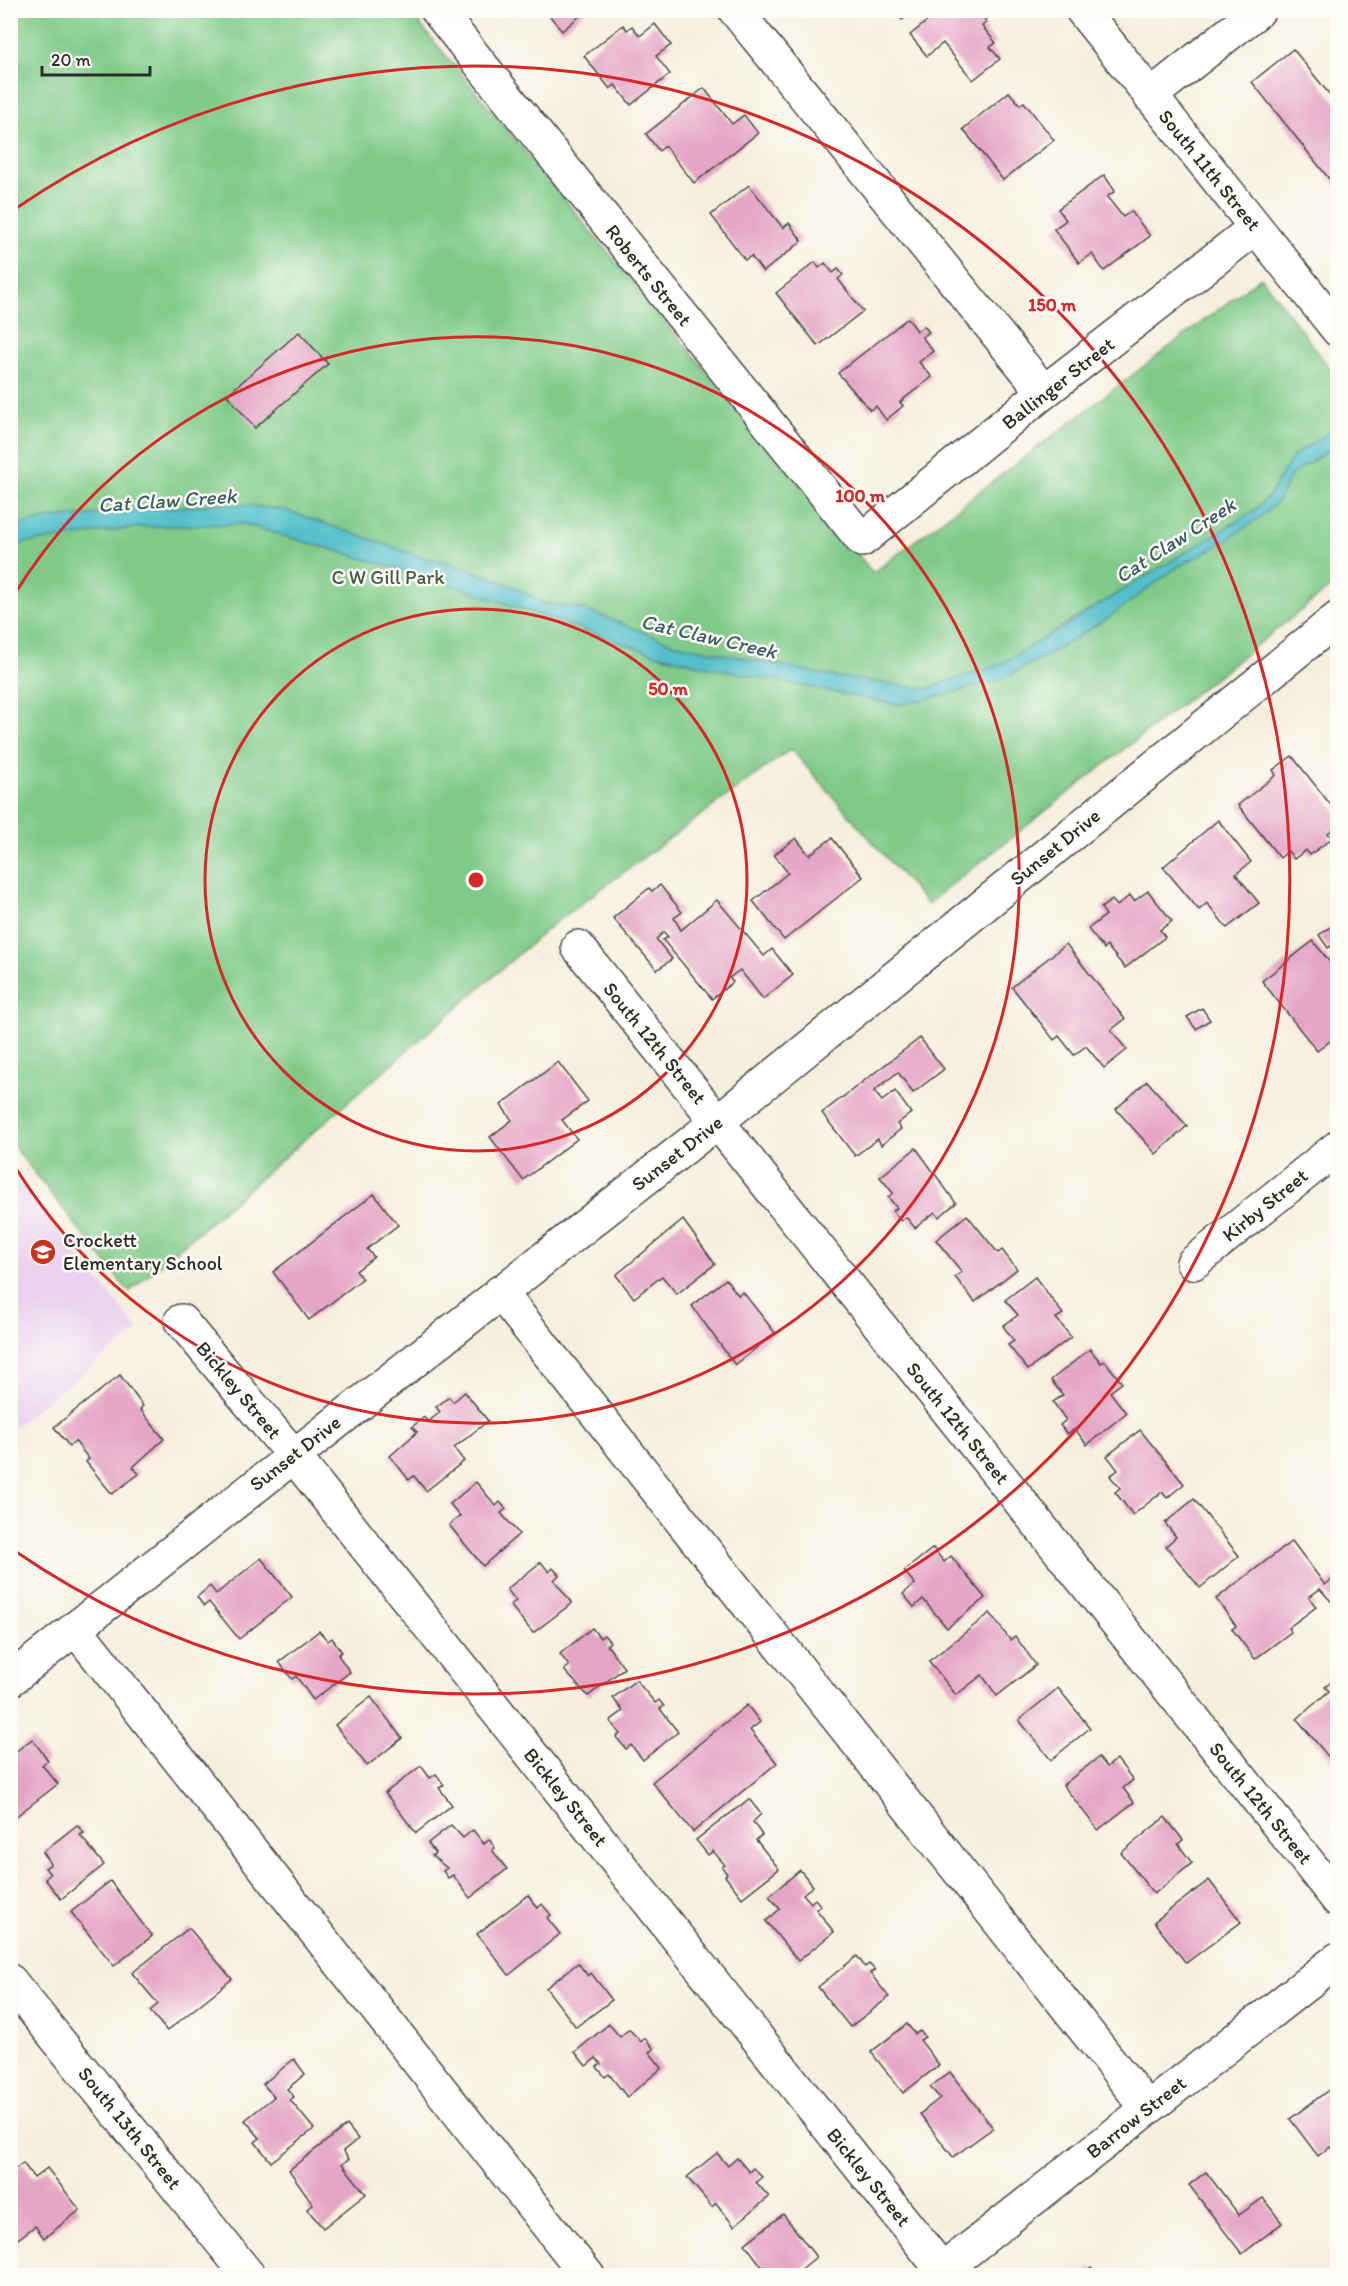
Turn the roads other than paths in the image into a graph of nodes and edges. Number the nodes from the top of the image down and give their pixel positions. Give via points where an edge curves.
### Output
1 (437, 10) edge
2 (735, 10) edge
3 (1082, 10) edge
4 (1259, 10) edge
5 (1150, 96) junction
6 (1255, 228) junction
7 (1338, 330) edge
8 (1044, 392) junction
9 (862, 540) joint
10 (1338, 618) edge
11 (578, 947) dead end
12 (717, 1122) junction
13 (1338, 1147) edge
14 (1193, 1263) dead end
15 (500, 1292) junction
16 (181, 1321) dead end
17 (293, 1455) junction
18 (75, 1628) junction
19 (10, 1680) edge
20 (1338, 1900) edge
21 (1338, 1959) edge
22 (10, 1982) edge
23 (1147, 2108) junction
24 (942, 2274) edge
25 (249, 2276) edge
26 (588, 2276) edge

1 - 9 street, Roberts Street
2 - 8 street
3 - 5 street, South 11th Street
4 - 5 street
5 - 6 street, South 11th Street
6 - 7 street, South 11th Street
6 - 8 street, Ballinger Street
8 - 9 street, Ballinger Street
10 - 12 street, Sunset Drive
11 - 12 street, South 12th Street
12 - 15 street, Sunset Drive
12 - 20 street, South 12th Street
13 - 14 street, Kirby Street
15 - 17 street, Sunset Drive
15 - 23 street
16 - 17 street, Bickley Street
17 - 18 street, Sunset Drive
17 - 24 street, Bickley Street
18 - 19 street, Sunset Drive
18 - 26 street
21 - 23 street, Barrow Street
22 - 25 street, South 13th Street
23 - 24 street, Barrow Street

